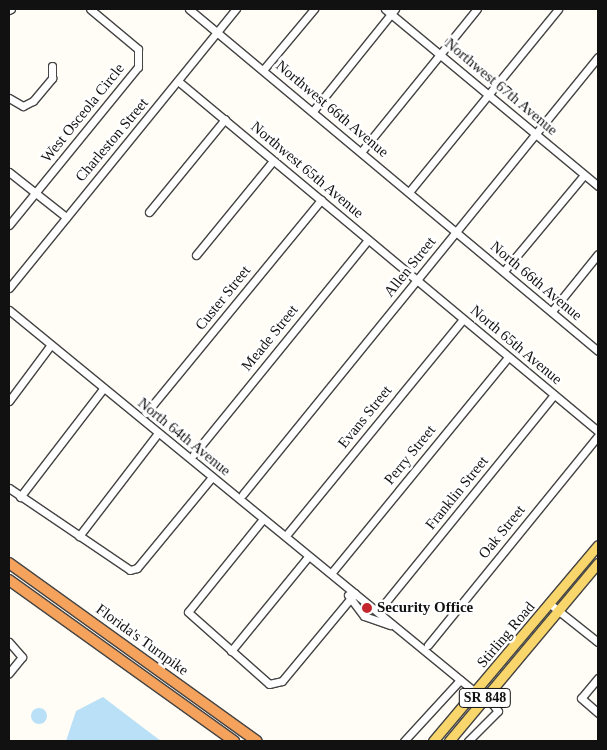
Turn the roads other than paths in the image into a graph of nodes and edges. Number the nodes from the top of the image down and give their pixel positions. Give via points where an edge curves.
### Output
1 (90, 9) edge
2 (189, 9) edge
3 (236, 9) edge
4 (314, 9) edge
5 (477, 9) edge
6 (558, 9) edge
7 (391, 10) edge
8 (217, 32) junction
9 (440, 54) junction
10 (598, 57) edge
11 (52, 66) dead end
12 (263, 70) junction
13 (178, 81) junction
14 (488, 95) junction
15 (9, 98) edge
16 (312, 111) junction
17 (225, 119) junction
18 (536, 134) junction
19 (361, 152) junction
20 (273, 161) junction
21 (9, 172) edge
22 (584, 174) junction
23 (598, 186) edge
24 (409, 192) junction
25 (36, 193) junction
26 (320, 200) junction
27 (149, 212) dead end
28 (66, 217) junction
29 (9, 226) edge
30 (456, 232) junction
31 (368, 240) junction
32 (598, 254) edge
33 (196, 256) dead end
34 (504, 271) junction
35 (417, 280) junction
36 (9, 288) edge
37 (9, 310) edge
38 (552, 311) junction
39 (462, 318) junction
40 (50, 346) junction
41 (598, 351) edge
42 (508, 357) junction
43 (103, 389) junction
44 (554, 395) junction
45 (9, 401) edge
46 (146, 414) dead end
47 (598, 431) edge
48 (158, 432) junction
49 (598, 436) edge
50 (194, 454) dead end
51 (212, 478) junction
52 (9, 488) edge
53 (242, 494) dead end
54 (20, 497) junction
55 (262, 519) junction
56 (288, 533) dead end
57 (79, 536) junction
58 (598, 544) edge
59 (308, 557) junction
60 (9, 563) edge
61 (598, 564) edge
62 (333, 571) dead end
63 (9, 580) edge
64 (353, 596) junction
65 (550, 604) junction
66 (380, 609) dead end
67 (560, 611) junction
68 (400, 632) junction
69 (9, 642) edge
70 (598, 642) edge
71 (428, 645) dead end
72 (231, 651) junction
73 (9, 673) edge
74 (598, 678) edge
75 (460, 680) junction
76 (475, 692) junction
77 (487, 697) junction
78 (598, 713) edge
79 (234, 741) edge
80 (257, 741) edge
81 (404, 741) edge
82 (433, 741) edge
83 (449, 741) edge
84 (468, 741) edge

1 - 25 street, West Osceola Circle via 138,49 138,67
2 - 8 street, Northwest 66th Avenue
3 - 8 street, Charleston Street
4 - 12 street
5 - 9 street
6 - 14 street
7 - 9 street, Northwest 67th Avenue
7 - 16 street
8 - 12 street, Northwest 66th Avenue
8 - 13 street, Charleston Street
9 - 14 street, Northwest 67th Avenue
9 - 19 street
10 - 18 street, Allen Street
11 - 15 street via 52,78 33,101 23,106
12 - 16 street, Northwest 66th Avenue
13 - 17 street, Northwest 65th Avenue
13 - 28 street, Charleston Street
14 - 18 street, Northwest 67th Avenue
14 - 24 street
16 - 19 street, Northwest 66th Avenue
17 - 20 street, Northwest 65th Avenue
17 - 27 street
18 - 22 street, Northwest 67th Avenue
18 - 30 street, Allen Street
19 - 24 street, Northwest 66th Avenue
20 - 26 street, Northwest 65th Avenue
20 - 33 street
21 - 25 street
22 - 23 street, Northwest 67th Avenue
22 - 34 street
24 - 30 street, Northwest 66th Avenue
25 - 28 street
25 - 29 street
26 - 31 street, Northwest 65th Avenue
26 - 46 street, Custer Street
28 - 36 street, Charleston Street
30 - 34 street, North 66th Avenue
30 - 35 street, Allen Street
31 - 35 street, Northwest 65th Avenue
31 - 50 street, Meade Street
32 - 38 street
34 - 38 street, North 66th Avenue
35 - 39 street, North 65th Avenue
35 - 53 street, Allen Street
37 - 40 street, North 64th Avenue
38 - 41 street, North 66th Avenue
39 - 42 street, North 65th Avenue
39 - 56 street, Evans Street
40 - 43 street, North 64th Avenue
40 - 45 street
42 - 44 street, North 65th Avenue
42 - 62 street, Perry Street
43 - 48 street, North 64th Avenue
43 - 54 street
44 - 47 street, North 65th Avenue
44 - 66 street, Franklin Street
48 - 51 street, North 64th Avenue
48 - 57 street
49 - 71 street, Oak Street
51 - 55 street, North 64th Avenue
51 - 57 street via 137,568 123,568
52 - 54 street
54 - 57 street
55 - 59 street, North 64th Avenue
55 - 72 street via 188,612
58 - 65 main road, Stirling Road / SR 848
59 - 64 street, North 64th Avenue
59 - 72 street
60 - 80 highway, Florida's Turnpike
61 - 67 main road, Stirling Road / SR 848
63 - 79 highway, Florida's Turnpike
64 - 68 street, North 64th Avenue
64 - 68 street, North 64th Avenue via 364,616
64 - 72 street via 276,684
65 - 67 street
65 - 76 main road, Stirling Road / SR 848
67 - 70 street
67 - 77 main road, Stirling Road / SR 848
68 - 75 street, North 64th Avenue
69 - 73 street via 22,657
74 - 78 street via 581,698
75 - 76 street, North 64th Avenue
75 - 81 street
76 - 82 main road, Stirling Road / SR 848
77 - 83 main road, Stirling Road / SR 848
77 - 84 street via 499,710

